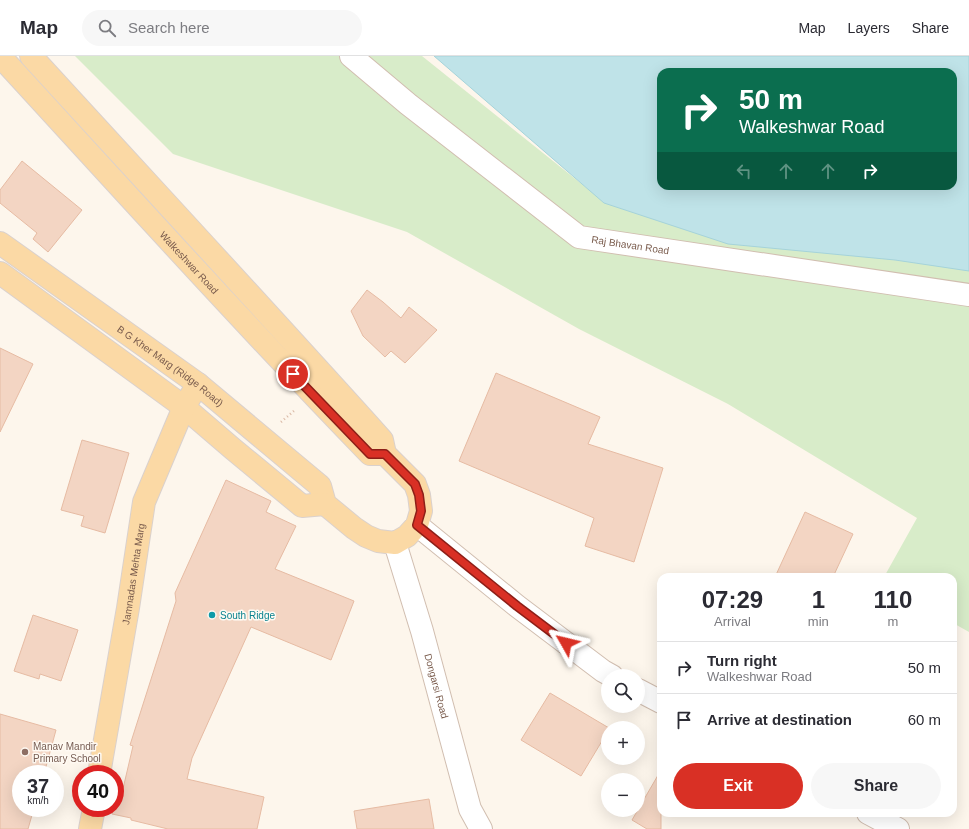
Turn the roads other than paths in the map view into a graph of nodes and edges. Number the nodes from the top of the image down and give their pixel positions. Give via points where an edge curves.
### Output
1 (0, 56) edge
2 (31, 56) edge
3 (351, 56) edge
4 (0, 243) edge
5 (0, 273) edge
6 (969, 295) edge
7 (198, 384) junction
8 (184, 407) junction
9 (385, 454) junction
10 (325, 504) junction
11 (417, 525) junction
12 (395, 542) junction
13 (601, 669) edge
14 (645, 694) edge
15 (657, 700) edge
16 (101, 765) edge
17 (92, 817) edge
18 (876, 817) edge
19 (90, 829) edge
20 (481, 829) edge
21 (898, 829) edge

1 - 9 main road, Walkeshwar Road via 312,395 370,454
2 - 9 main road via 382,440
3 - 6 street, Raj Bhavan Road via 408,104 579,237
4 - 7 main road, B G Kher Marg (Ridge Road)
5 - 8 main road
7 - 8 main road, Jamnadas Mehta Marg
7 - 10 main road, B G Kher Marg (Ridge Road) via 320,486
8 - 10 main road via 302,506
8 - 16 main road, Jamnadas Mehta Marg via 144,502
9 - 11 main road via 415,484 421,511
10 - 12 main road via 366,536 378,541
11 - 12 main road via 407,536
11 - 13 street
12 - 20 street, Dongarsi Road via 470,809
14 - 15 street
17 - 19 main road
18 - 21 street

